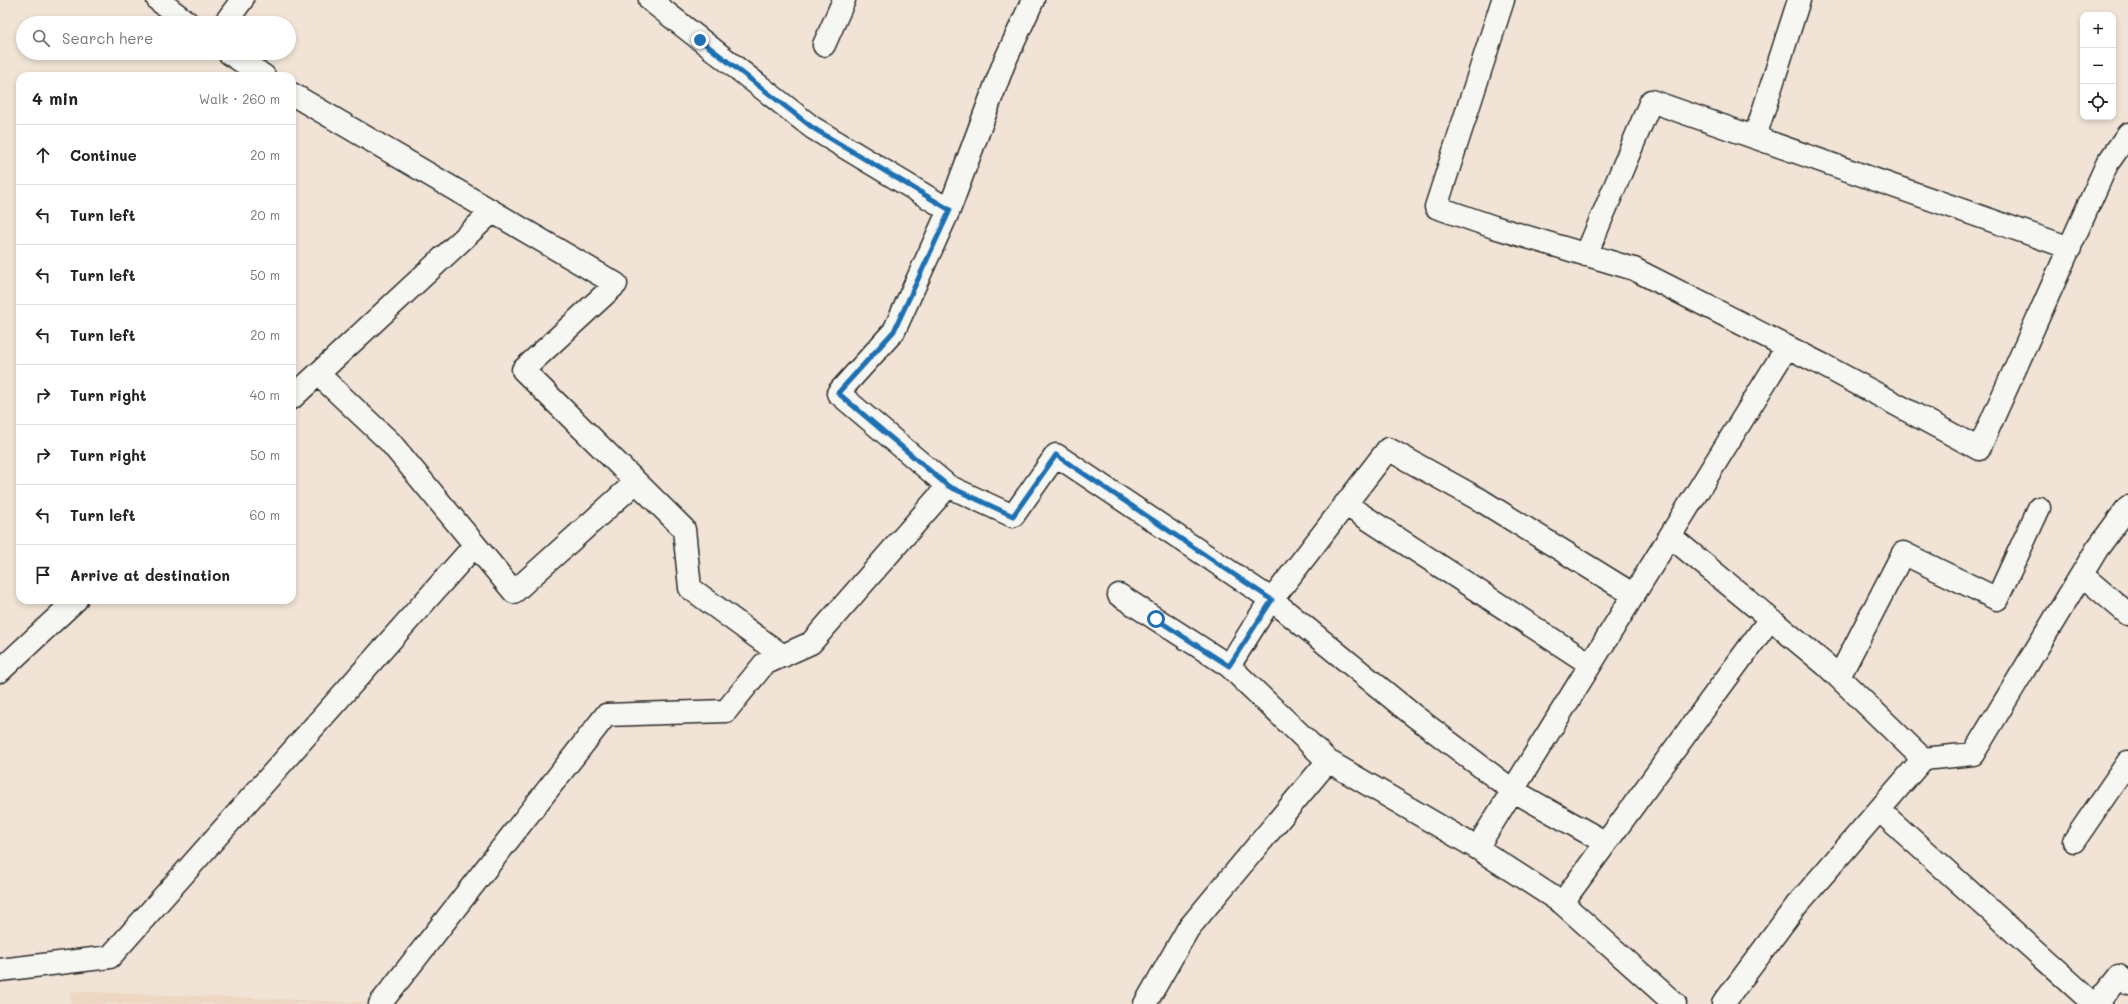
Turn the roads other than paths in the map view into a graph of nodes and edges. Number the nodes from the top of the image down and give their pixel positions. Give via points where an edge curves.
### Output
1 (158, 0) edge
2 (242, 0) edge
3 (650, 0) edge
4 (844, 0) edge
5 (1033, 0) edge
6 (1503, 0) edge
7 (1799, 0) edge
8 (179, 16) edge
9 (230, 16) edge
10 (824, 45) dead end
11 (240, 60) edge
12 (258, 72) edge
13 (296, 96) edge
14 (2128, 134) edge
15 (1755, 137) junction
16 (950, 210) junction
17 (492, 212) junction
18 (2070, 248) junction
19 (1586, 255) junction
20 (1787, 347) junction
21 (318, 374) junction
22 (296, 394) edge
23 (636, 482) junction
24 (948, 486) junction
25 (1345, 504) junction
26 (2128, 507) edge
27 (2039, 508) dead end
28 (1670, 536) junction
29 (475, 545) junction
30 (2082, 574) junction
31 (1119, 595) dead end
32 (1634, 595) junction
33 (1272, 600) junction
34 (72, 604) edge
35 (2128, 614) edge
36 (1770, 619) junction
37 (783, 656) junction
38 (1590, 664) junction
39 (1229, 666) junction
40 (0, 671) edge
41 (1839, 677) junction
42 (1923, 759) junction
43 (1328, 761) junction
44 (2128, 762) edge
45 (1512, 790) junction
46 (1879, 810) junction
47 (2074, 841) dead end
48 (1606, 843) junction
49 (1477, 848) junction
50 (1562, 903) junction
51 (0, 970) edge
52 (2128, 984) edge
53 (380, 1004) edge
54 (1145, 1004) edge
55 (1675, 1004) edge
56 (1723, 1004) edge
57 (2096, 1004) edge

1 - 8 street
2 - 9 street
3 - 16 street via 813,128
4 - 10 street
5 - 16 street via 1004,63
6 - 19 street via 1436,207
7 - 15 street
11 - 12 street
13 - 17 street
14 - 18 street via 2107,164
15 - 18 street
15 - 19 street via 1651,101
16 - 24 street via 894,331 838,393
17 - 21 street
17 - 23 street via 616,284 523,370
18 - 20 street via 1979,449
19 - 20 street via 1634,269
20 - 28 street
21 - 22 street
21 - 29 street via 390,442
23 - 29 street via 514,592
23 - 37 street via 684,529 690,588
24 - 33 street via 1013,516 1056,455
24 - 37 street via 811,643
25 - 32 street via 1388,449 1482,501
25 - 33 street
25 - 38 street
26 - 30 street
27 - 41 street via 1996,599 1903,553
28 - 32 street
28 - 36 street
29 - 51 street via 110,957
30 - 35 street
30 - 42 street via 1973,754
31 - 39 street
32 - 38 street
33 - 39 street
33 - 45 street via 1413,715
34 - 40 street
36 - 41 street
36 - 48 street
37 - 53 street via 764,664 726,711 606,715
38 - 45 street
39 - 43 street
41 - 42 street
42 - 46 street
43 - 49 street
43 - 54 street via 1188,929
44 - 47 street
45 - 48 street
45 - 49 street
46 - 56 street via 1796,906
46 - 57 street
48 - 50 street
49 - 50 street
50 - 55 street
52 - 57 street via 2119,976

